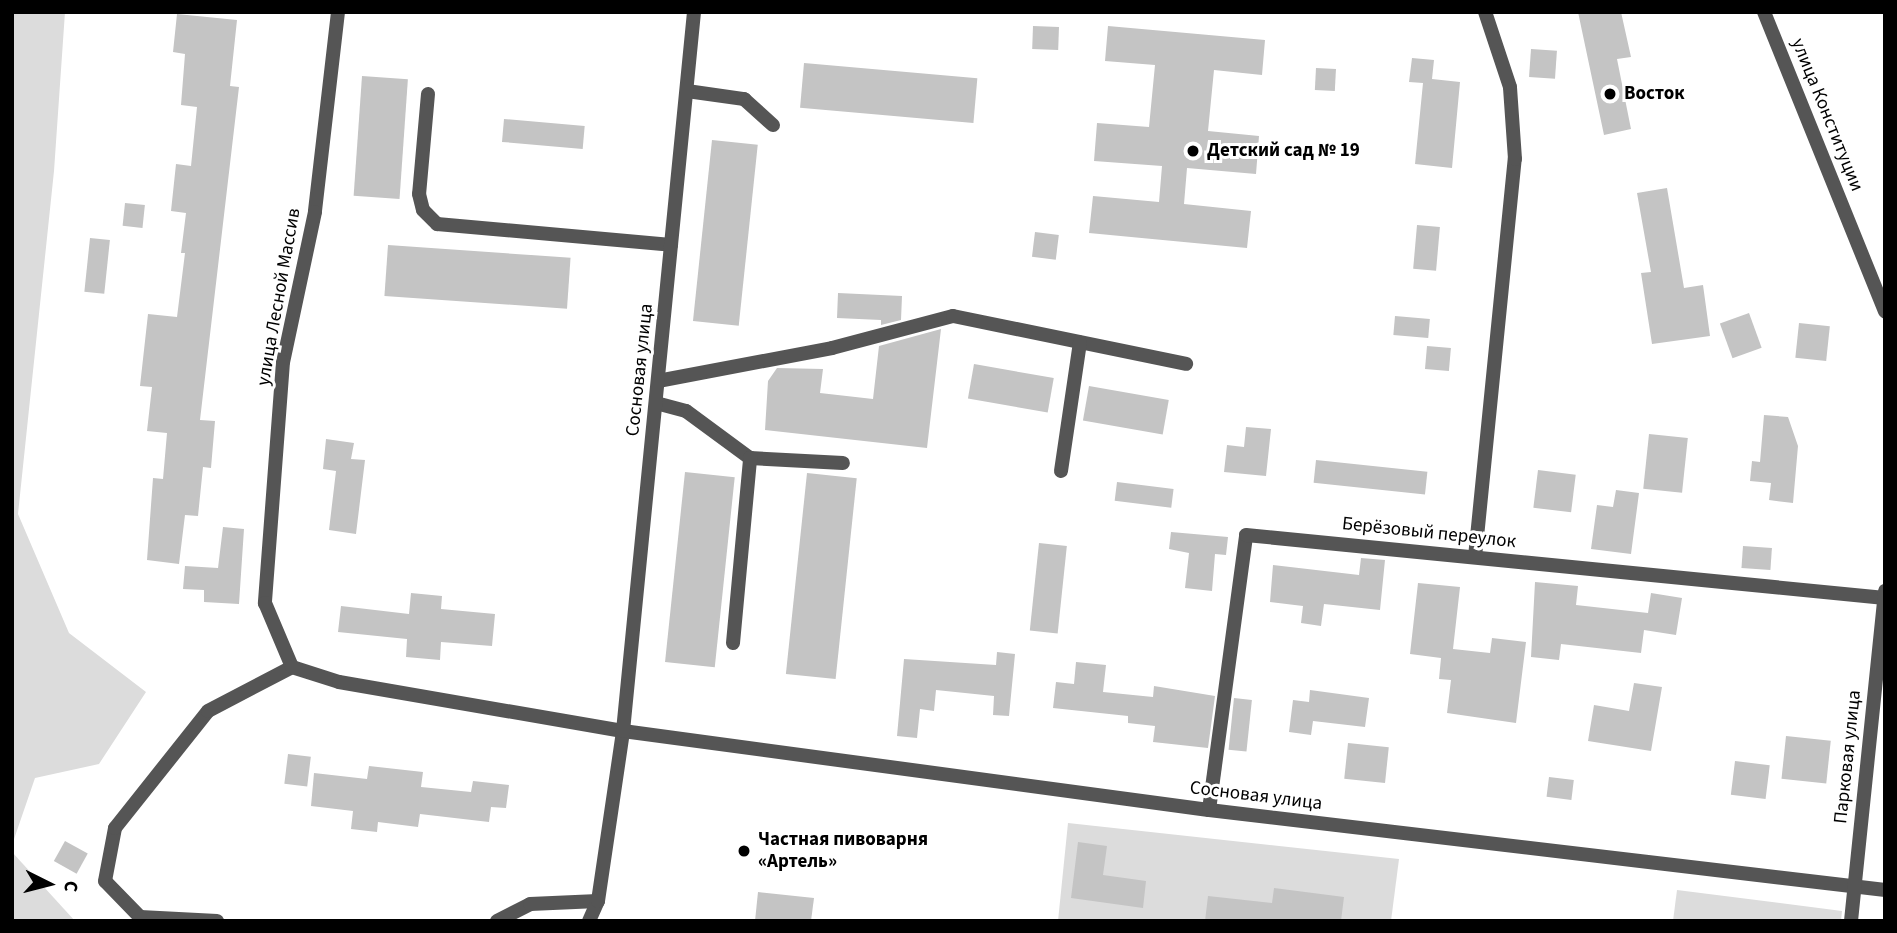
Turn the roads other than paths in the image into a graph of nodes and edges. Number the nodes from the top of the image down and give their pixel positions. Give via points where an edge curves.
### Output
1 (338, 12) edge
2 (694, 12) edge
3 (1485, 12) edge
4 (1764, 12) edge
5 (687, 91) junction
6 (428, 94) dead end
7 (774, 125) dead end
8 (671, 245) junction
9 (1885, 310) edge
10 (1080, 342) junction
11 (1186, 364) dead end
12 (658, 381) junction
13 (656, 403) junction
14 (750, 458) junction
15 (843, 463) dead end
16 (1061, 471) dead end
17 (1475, 557) junction
18 (1885, 591) edge
19 (1884, 598) edge
20 (733, 643) dead end
21 (292, 667) junction
22 (623, 731) junction
23 (1209, 810) junction
24 (1854, 887) junction
25 (1885, 891) edge
26 (598, 901) junction
27 (217, 921) edge
28 (497, 921) edge
29 (589, 921) edge
30 (1851, 921) edge

1 - 21 street, улица Лесной Массив via 314,212 283,362 265,603
2 - 5 street, Сосновая улица
3 - 17 street via 1510,87 1515,159
4 - 9 street, улица Конституции
5 - 7 street via 744,99
5 - 8 street, Сосновая улица
6 - 8 street via 419,194 423,210 437,224
8 - 12 street, Сосновая улица
10 - 11 street
10 - 12 street via 953,316 832,348
10 - 16 street
12 - 13 street, Сосновая улица
13 - 14 street via 686,411
13 - 22 street, Сосновая улица
14 - 15 street
14 - 20 street
17 - 19 street, Берёзовый переулок
17 - 23 street, Берёзовый переулок via 1246,535
18 - 19 street
19 - 24 street, Парковая улица
21 - 22 street, Сосновая улица via 339,682
21 - 27 street via 208,711 115,828 106,881 140,917
22 - 23 street, Сосновая улица
22 - 26 street, Сосновая улица
23 - 24 street, Сосновая улица
24 - 25 street, Сосновая улица
24 - 30 street, Парковая улица
26 - 28 street via 530,904
26 - 29 street, Сосновая улица

